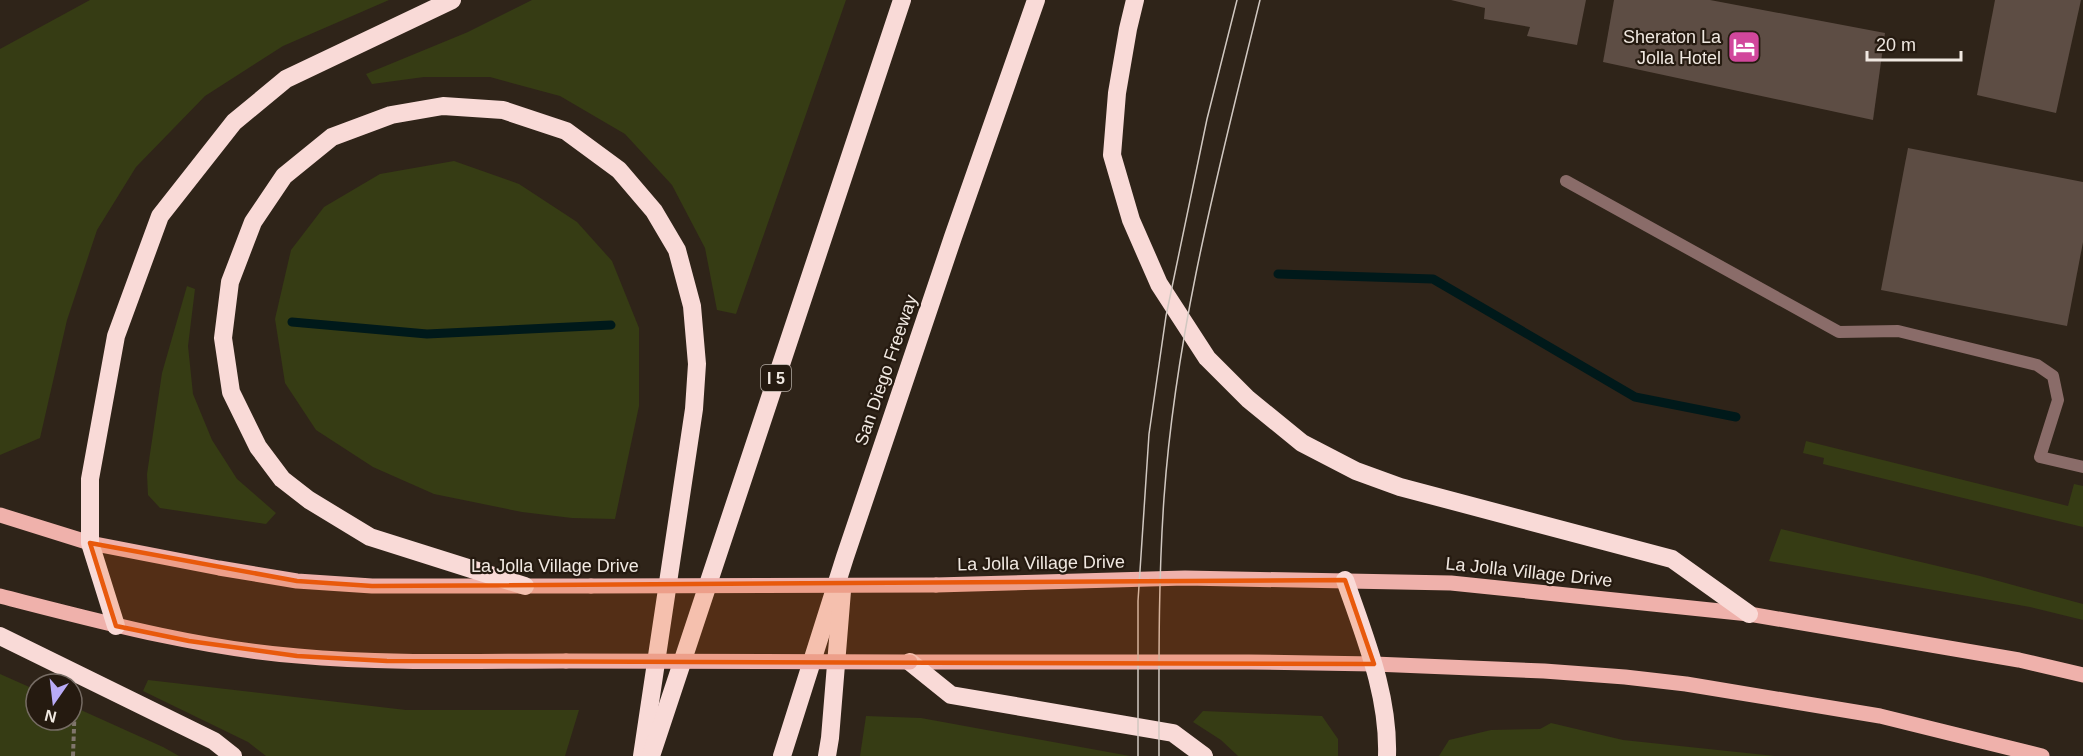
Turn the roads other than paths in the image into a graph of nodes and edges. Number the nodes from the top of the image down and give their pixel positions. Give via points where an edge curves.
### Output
1 (452, 0) edge
2 (902, 0) edge
3 (1036, 0) edge
4 (1135, 0) edge
5 (1566, 181) dead end
6 (2083, 467) edge
7 (0, 515) edge
8 (90, 543) junction
9 (845, 557) junction
10 (1346, 580) junction
11 (525, 586) junction
12 (0, 596) edge
13 (1749, 614) junction
14 (116, 626) junction
15 (0, 636) edge
16 (910, 662) junction
17 (1374, 664) junction
18 (2083, 675) edge
19 (233, 756) edge
20 (642, 756) edge
21 (651, 756) edge
22 (782, 756) edge
23 (827, 756) edge
24 (1204, 756) edge
25 (1388, 756) edge
26 (2042, 756) edge

1 - 8 highway via 286,79 234,122 159,216 116,336 90,478
2 - 21 highway, I 5
3 - 9 highway, San Diego Freeway
4 - 13 highway via 1118,93 1112,155 1131,220 1159,284 1207,358 1248,399 1302,443 1356,471 1400,487 1672,559
5 - 6 lane via 1839,332 1898,331 2037,365 2053,376 2058,400 2040,457
7 - 8 main road, La Jolla Village Drive
8 - 11 main road, La Jolla Village Drive via 297,581 372,586
8 - 14 highway
9 - 22 highway, San Diego Freeway
9 - 23 highway
10 - 11 main road, La Jolla Village Drive, bridge via 1185,578 936,585
10 - 13 main road, La Jolla Village Drive via 1451,583
10 - 17 highway
11 - 20 highway via 370,537 309,500 282,479 258,447 231,393 223,338 230,282 253,222 284,176 332,137 391,115 442,106 503,110 566,131 619,170 654,211 677,250 692,306 696,375
12 - 14 main road
13 - 18 main road, La Jolla Village Drive via 2019,660
14 - 16 main road, bridge via 297,656 387,661
15 - 19 highway via 214,741
16 - 17 main road
16 - 24 highway via 951,695 1173,733
17 - 25 highway via 1386,713
17 - 26 main road via 1544,671 1686,684 1880,716

